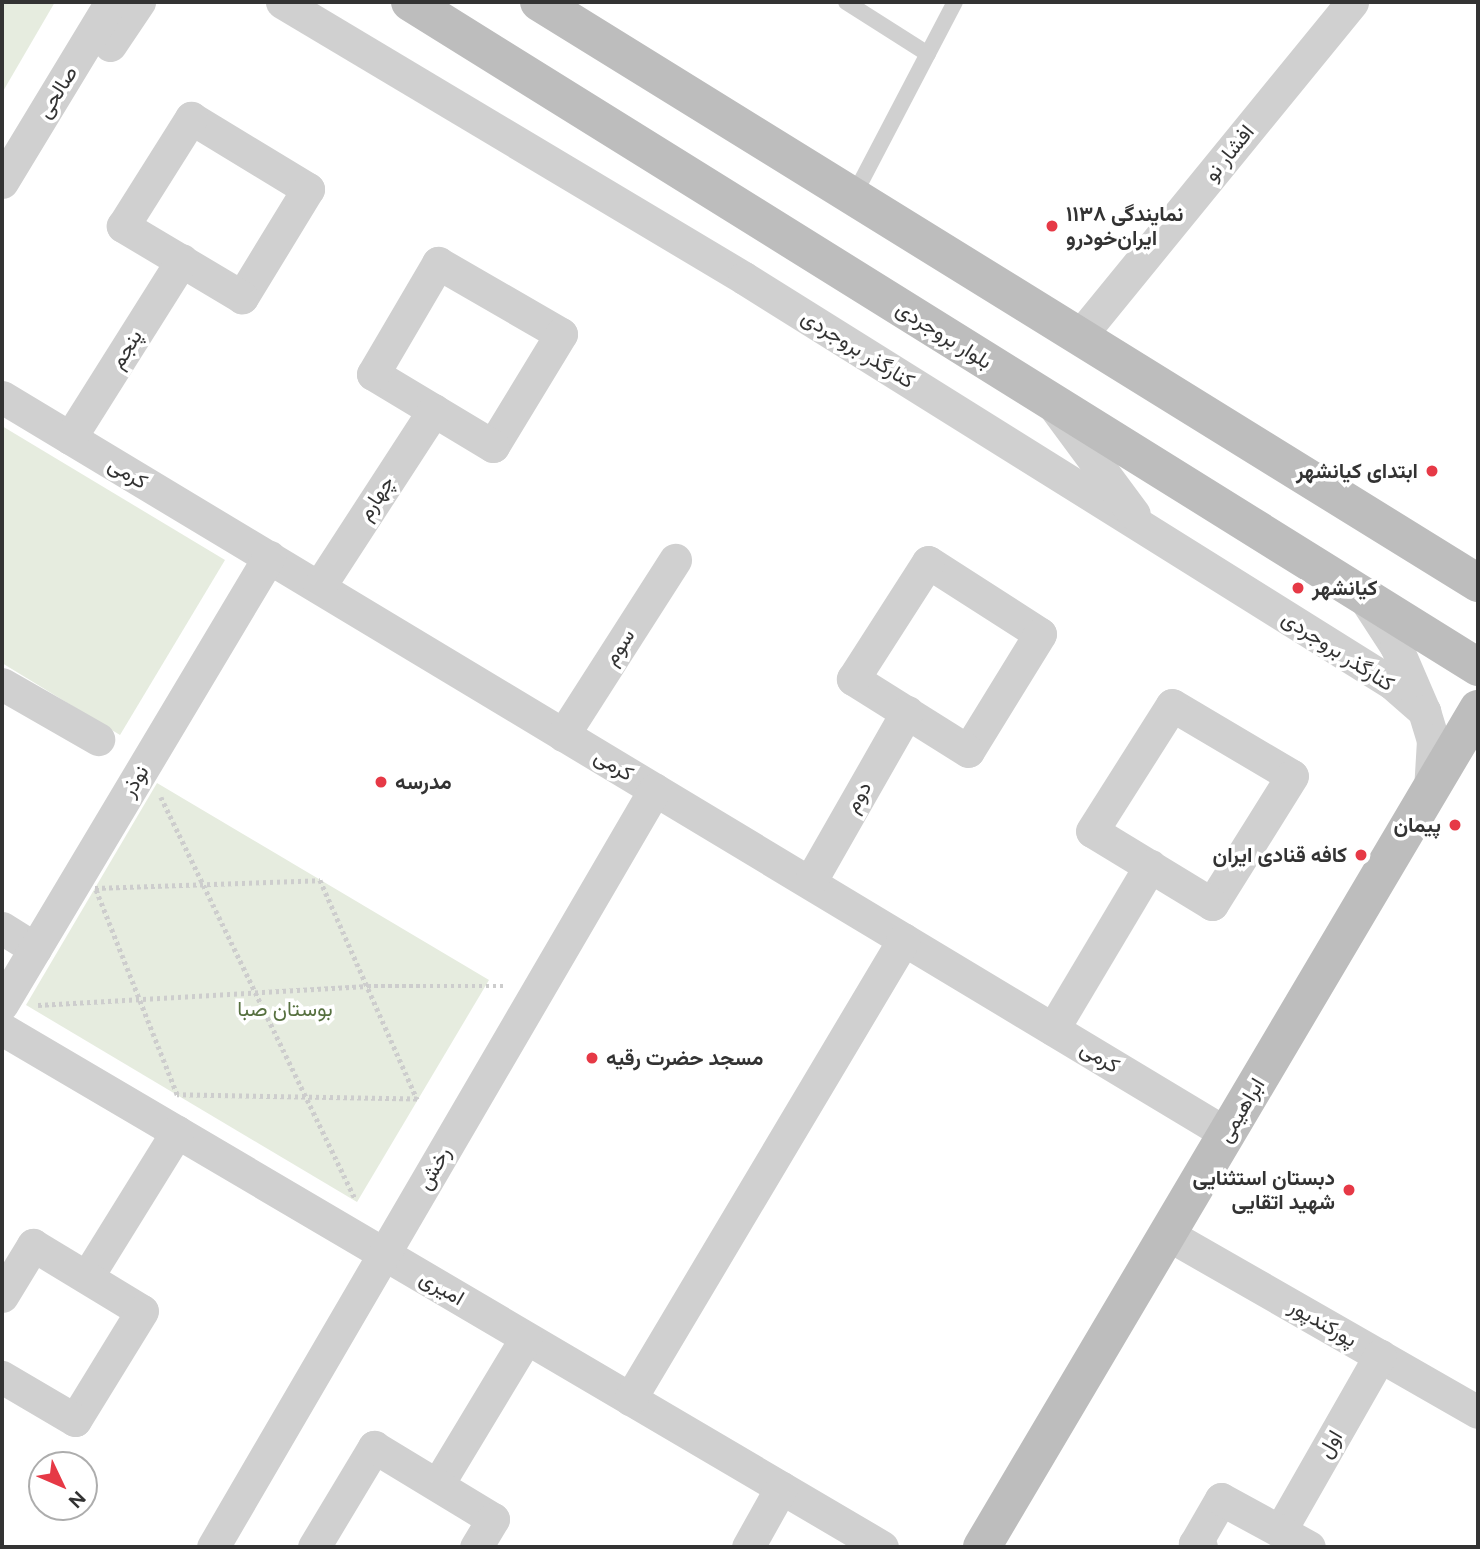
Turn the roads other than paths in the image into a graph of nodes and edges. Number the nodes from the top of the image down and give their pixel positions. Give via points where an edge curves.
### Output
1 (111, 2) edge
2 (139, 2) edge
3 (282, 2) edge
4 (539, 2) edge
5 (846, 2) edge
6 (955, 2) edge
7 (1352, 2) edge
8 (408, 3) edge
9 (928, 54) junction
10 (38, 123) junction
11 (2, 182) edge
12 (853, 197) junction
13 (182, 260) junction
14 (1079, 337) junction
15 (2, 397) edge
16 (1050, 401) junction
17 (434, 410) junction
18 (70, 438) junction
19 (1145, 528) junction
20 (269, 557) junction
21 (675, 560) dead end
22 (1478, 583) edge
23 (319, 587) junction
24 (1364, 597) junction
25 (1478, 667) edge
26 (2, 684) edge
27 (1478, 709) edge
28 (1424, 711) junction
29 (907, 712) junction
30 (564, 734) junction
31 (98, 739) dead end
32 (655, 789) junction
33 (1430, 790) junction
34 (1150, 866) junction
35 (810, 883) junction
36 (2, 928) edge
37 (904, 939) junction
38 (35, 949) junction
39 (14, 1005) edge
40 (2, 1029) edge
41 (1053, 1029) junction
42 (177, 1132) junction
43 (1227, 1134) junction
44 (1167, 1234) junction
45 (384, 1254) junction
46 (87, 1277) junction
47 (2, 1296) edge
48 (526, 1338) junction
49 (1380, 1356) junction
50 (2, 1377) edge
51 (630, 1399) junction
52 (1478, 1412) edge
53 (438, 1484) junction
54 (781, 1488) junction
55 (1280, 1531) junction
56 (213, 1547) edge
57 (314, 1547) edge
58 (476, 1547) edge
59 (748, 1547) edge
60 (882, 1547) edge
61 (982, 1547) edge
62 (1201, 1547) edge
63 (1309, 1547) edge

1 - 10 street, صالحی
2 - 10 street via 92,76
3 - 19 street, کنارگذر بروجردی via 744,278
4 - 12 main road
5 - 9 lane
6 - 9 lane
7 - 14 street, افشار نو
8 - 16 main road, بلوار بروجردی
9 - 12 lane
10 - 11 street, صالحی
12 - 14 main road
13 - 13 street via 242,297 308,189 191,118 123,226
13 - 18 street, پنجم
14 - 22 main road
15 - 18 street, کرمی
16 - 19 street
16 - 24 main road, بلوار بروجردی
17 - 17 street via 493,446 561,334 439,263 373,374
17 - 23 street, چهارم
18 - 20 street, کرمی
19 - 28 street, کنارگذر بروجردی via 1392,683
20 - 23 street, کرمی
20 - 38 street, نوذر
21 - 30 street, سوم
23 - 30 street, کرمی
24 - 25 main road, بلوار بروجردی
24 - 28 street via 1396,646
26 - 31 street
27 - 33 main road, ابراهیمی
28 - 33 street via 1433,740
29 - 29 street via 968,751 1040,634 928,562 853,679
29 - 35 street, دوم
30 - 32 street, کرمی
32 - 35 street, کرمی
32 - 45 street, رخش
33 - 43 main road, ابراهیمی
34 - 34 street via 1212,904 1292,776 1172,705 1092,831
34 - 41 street
35 - 37 street, کرمی
36 - 38 street
37 - 41 street, کرمی
37 - 51 street
38 - 39 street, نوذر
40 - 42 street, امیری
41 - 43 street, کرمی
42 - 45 street, امیری
42 - 46 street
43 - 44 main road, ابراهیمی
44 - 49 street, پورکندپور
44 - 61 main road, ابراهیمی
45 - 48 street, امیری
45 - 56 street, رخش
46 - 47 street via 33,1245
46 - 50 street via 142,1311 75,1420
48 - 51 street, امیری
48 - 53 street
49 - 52 street, پورکندپور
49 - 55 street, اول
51 - 54 street, امیری
53 - 57 street via 374,1447
53 - 58 street via 492,1519
54 - 59 street
54 - 60 street, امیری
55 - 62 street via 1221,1499 1195,1544
55 - 63 street

